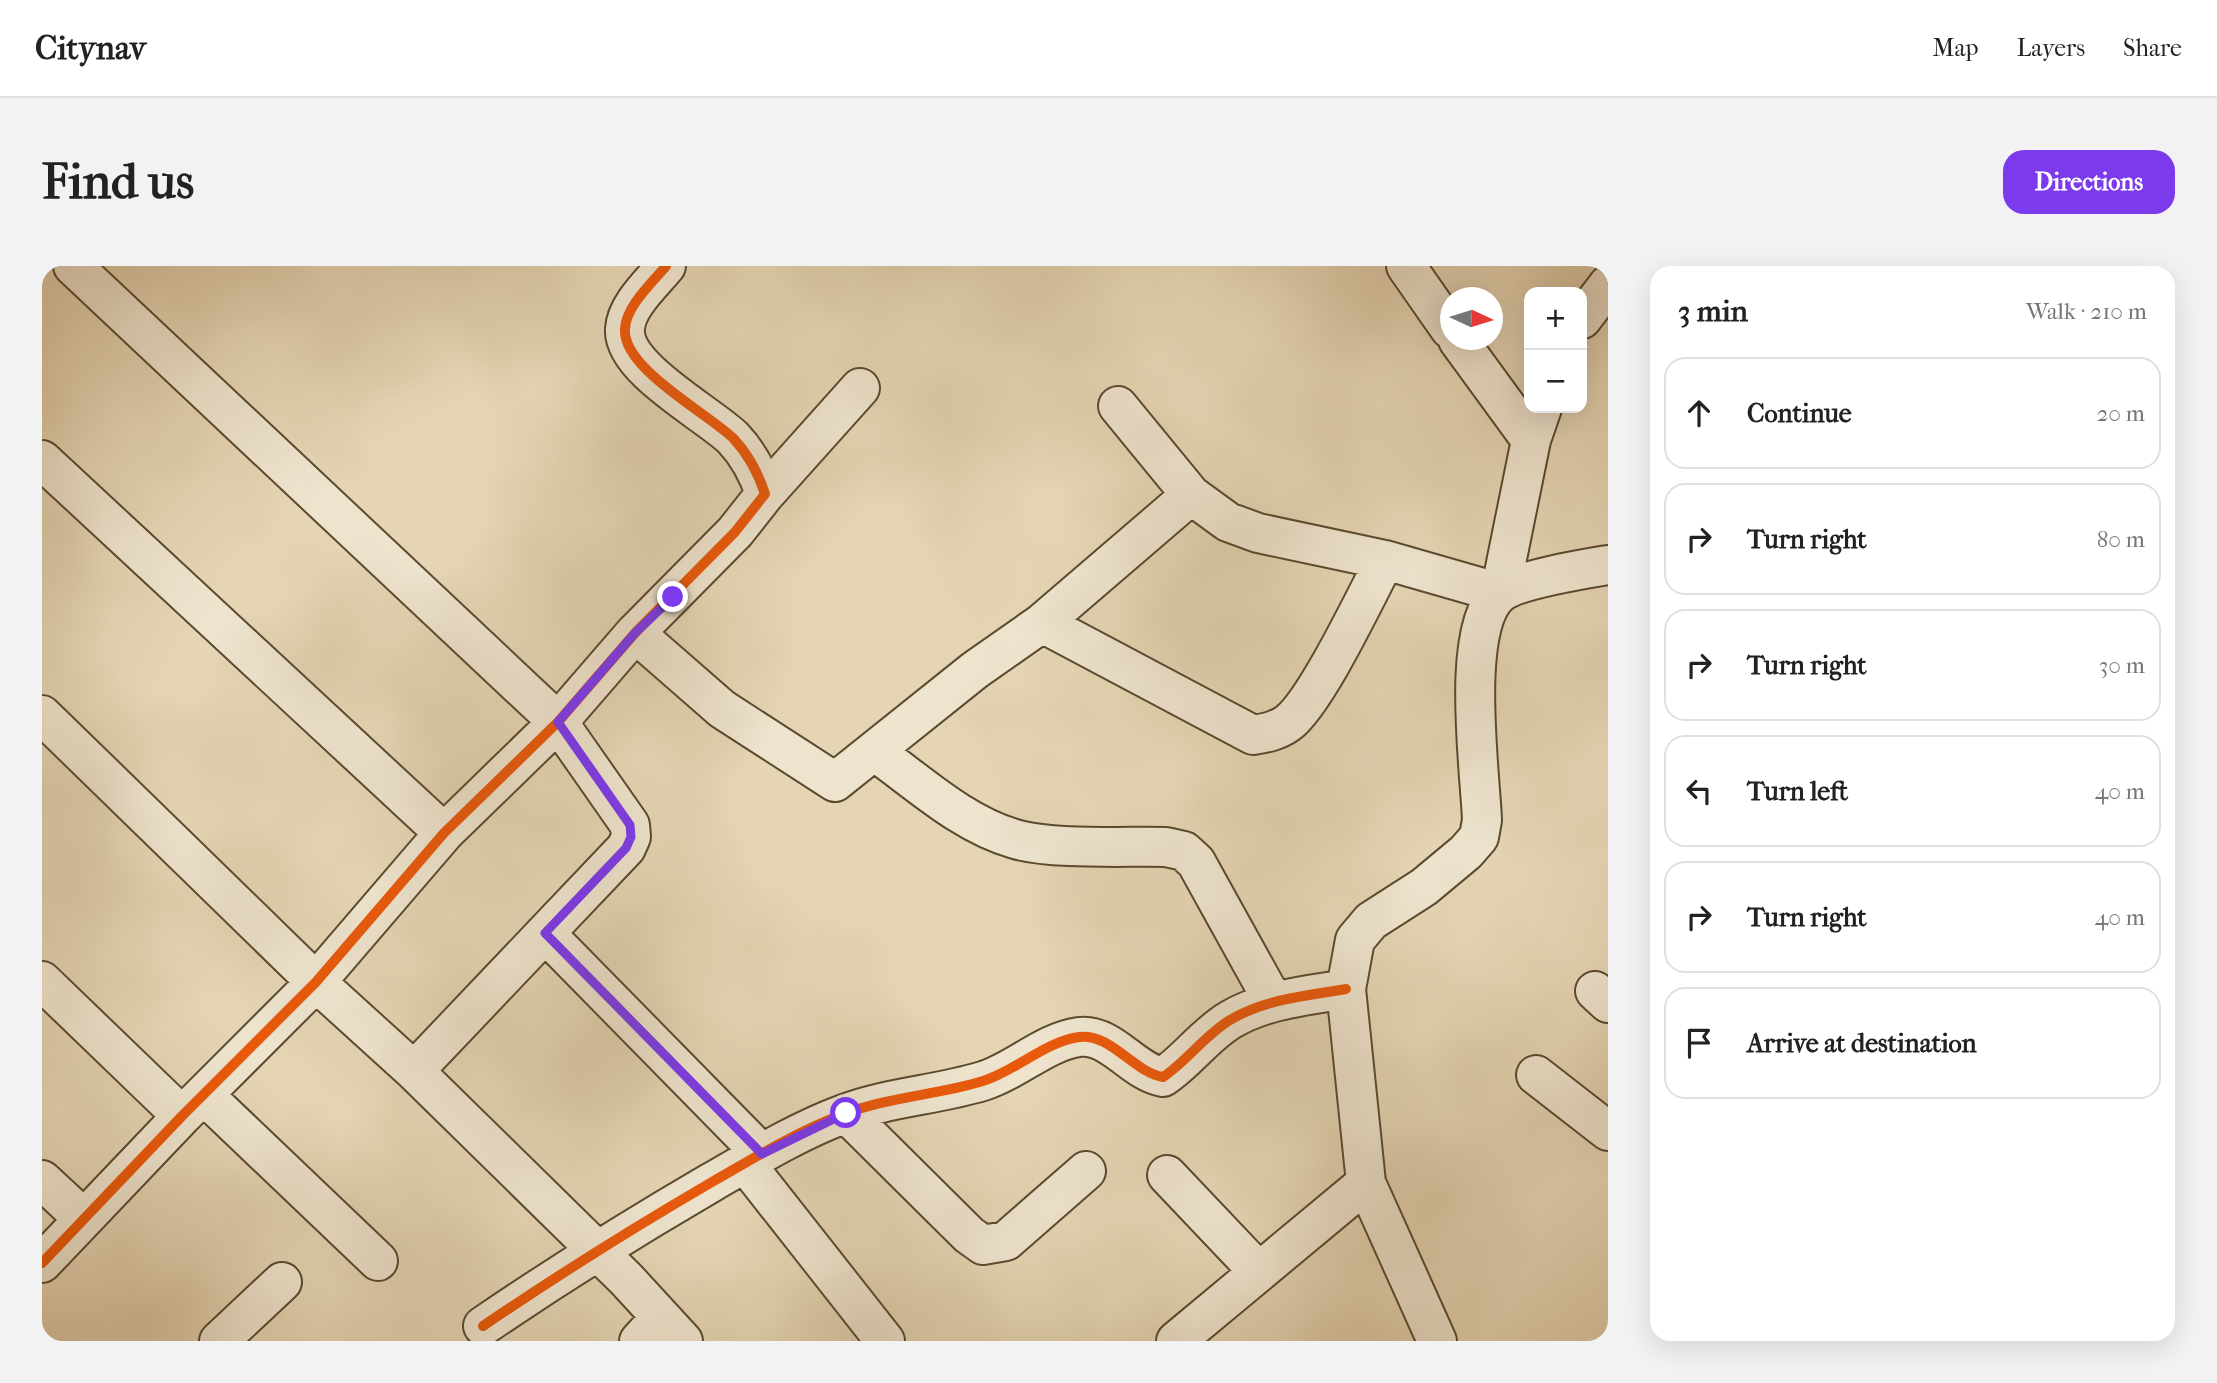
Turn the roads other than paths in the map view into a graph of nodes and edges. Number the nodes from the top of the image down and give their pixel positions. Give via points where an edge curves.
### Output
1 (73, 266) edge
2 (666, 266) edge
3 (1406, 266) edge
4 (1608, 285) edge
5 (1587, 312) edge
6 (1440, 314) edge
7 (1467, 350) edge
8 (860, 388) dead end
9 (1118, 406) dead end
10 (1537, 424) edge
11 (42, 460) edge
12 (765, 494) junction
13 (1191, 495) junction
14 (1385, 561) junction
15 (1608, 565) edge
16 (1500, 593) junction
17 (673, 597) junction
18 (1042, 623) junction
19 (635, 633) junction
20 (667, 661) junction
21 (42, 715) edge
22 (558, 722) junction
23 (874, 751) junction
24 (444, 833) junction
25 (545, 933) junction
26 (42, 981) edge
27 (316, 982) junction
28 (1346, 989) junction
29 (1273, 1001) junction
30 (414, 1071) junction
31 (1536, 1075) dead end
32 (193, 1106) junction
33 (846, 1113) junction
34 (1608, 1131) edge
35 (753, 1159) junction
36 (1086, 1171) dead end
37 (1167, 1174) dead end
38 (42, 1180) edge
39 (1366, 1183) junction
40 (85, 1219) junction
41 (596, 1249) junction
42 (378, 1262) dead end
43 (42, 1263) edge
44 (1259, 1272) junction
45 (282, 1282) dead end
46 (483, 1326) dead end
47 (661, 1333) edge
48 (219, 1341) edge
49 (885, 1341) edge
50 (1176, 1341) edge
51 (1437, 1341) edge

1 - 22 street
2 - 12 street via 628,318 624,331 631,348 644,368 734,439 756,467
3 - 6 street
4 - 5 street
7 - 10 street
8 - 12 street
9 - 13 street
10 - 16 street
11 - 24 street
12 - 17 street
13 - 14 street via 1228,522 1258,533
13 - 18 street
14 - 16 street
14 - 18 street via 1314,690 1291,721 1275,731 1253,735
15 - 16 street via 1532,581
16 - 28 street via 1486,609 1475,665 1479,837 1424,887 1371,921 1355,940
17 - 19 street
17 - 20 street
18 - 23 street
19 - 20 street
19 - 22 street
20 - 23 street via 722,709 835,782
21 - 27 street
22 - 24 street
22 - 25 street via 630,825 631,837 626,848
23 - 29 street via 968,818 1000,834 1040,842 1184,851 1196,862
24 - 27 street
25 - 30 street
25 - 35 street
26 - 32 street
27 - 30 street
27 - 32 street
28 - 29 street
28 - 39 street
29 - 33 street via 1228,1021 1163,1077 1150,1075 1097,1038 1079,1037 982,1081
30 - 41 street
31 - 34 street
32 - 40 street
32 - 42 street
33 - 35 street
33 - 36 street via 983,1245 1006,1241
35 - 41 street
35 - 49 street
37 - 44 street
38 - 40 street
39 - 44 street
39 - 51 street
40 - 43 street
41 - 46 street
41 - 47 street
44 - 50 street
45 - 48 street

